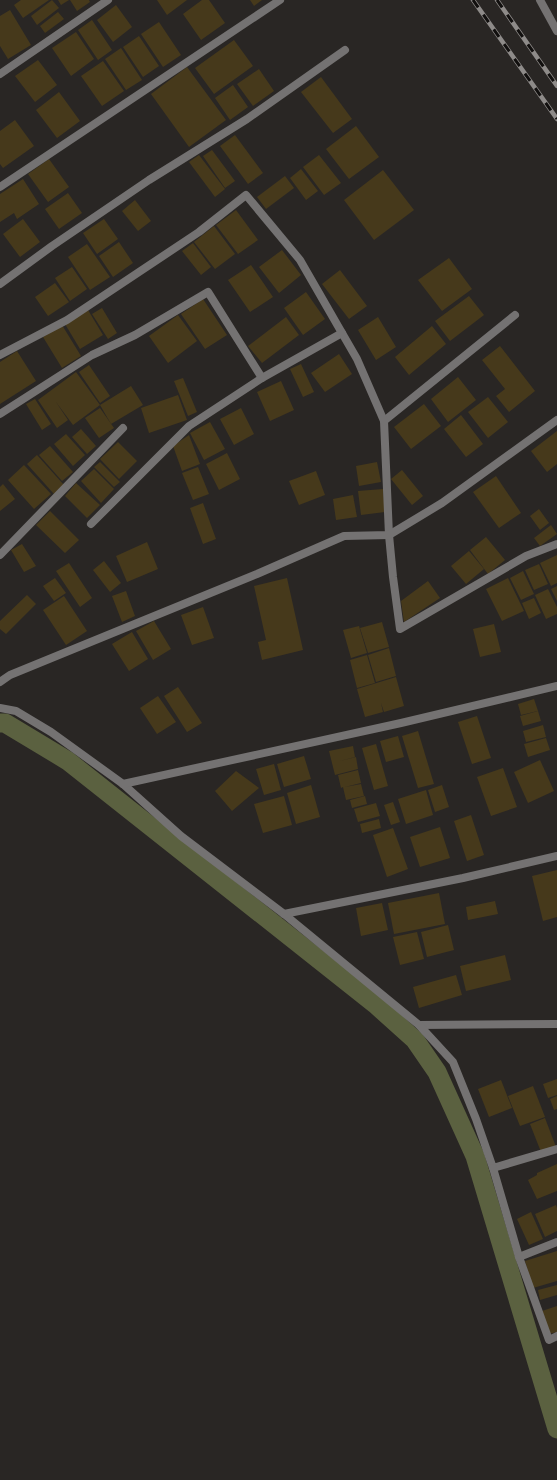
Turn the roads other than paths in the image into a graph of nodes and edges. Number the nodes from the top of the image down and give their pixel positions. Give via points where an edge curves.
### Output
1 (108, 0) edge
2 (280, 0) edge
3 (540, 0) edge
4 (557, 31) edge
5 (345, 50) dead end
6 (0, 74) edge
7 (0, 187) edge
8 (0, 284) edge
9 (516, 315) dead end
10 (342, 333) junction
11 (0, 355) edge
12 (262, 378) junction
13 (0, 414) edge
14 (557, 420) edge
15 (384, 421) junction
16 (123, 428) dead end
17 (91, 524) dead end
18 (389, 535) junction
19 (557, 544) edge
20 (0, 555) edge
21 (0, 682) edge
22 (557, 686) edge
23 (0, 708) edge
24 (123, 784) junction
25 (557, 856) edge
26 (284, 914) junction
27 (557, 1024) edge
28 (418, 1025) junction
29 (557, 1149) edge
30 (493, 1168) junction
31 (557, 1242) edge
32 (519, 1257) junction
33 (557, 1336) edge

1 - 6 street
2 - 7 street
3 - 4 street
5 - 8 street via 247,119 149,180
9 - 15 street
10 - 11 street via 300,260 246,195 199,232 67,320
10 - 12 street
10 - 15 street via 357,359
12 - 13 street via 208,292 135,335 92,355
12 - 17 street via 189,426
14 - 18 street via 442,503
15 - 18 street
16 - 20 street
18 - 19 street via 400,629 526,556
18 - 21 street via 344,536 10,675
22 - 24 street
23 - 24 street via 16,711 45,728
24 - 26 street via 181,836
25 - 26 street
26 - 28 street
27 - 28 street
28 - 30 street via 453,1062
29 - 30 street
30 - 32 street
31 - 32 street
32 - 33 street via 549,1340

